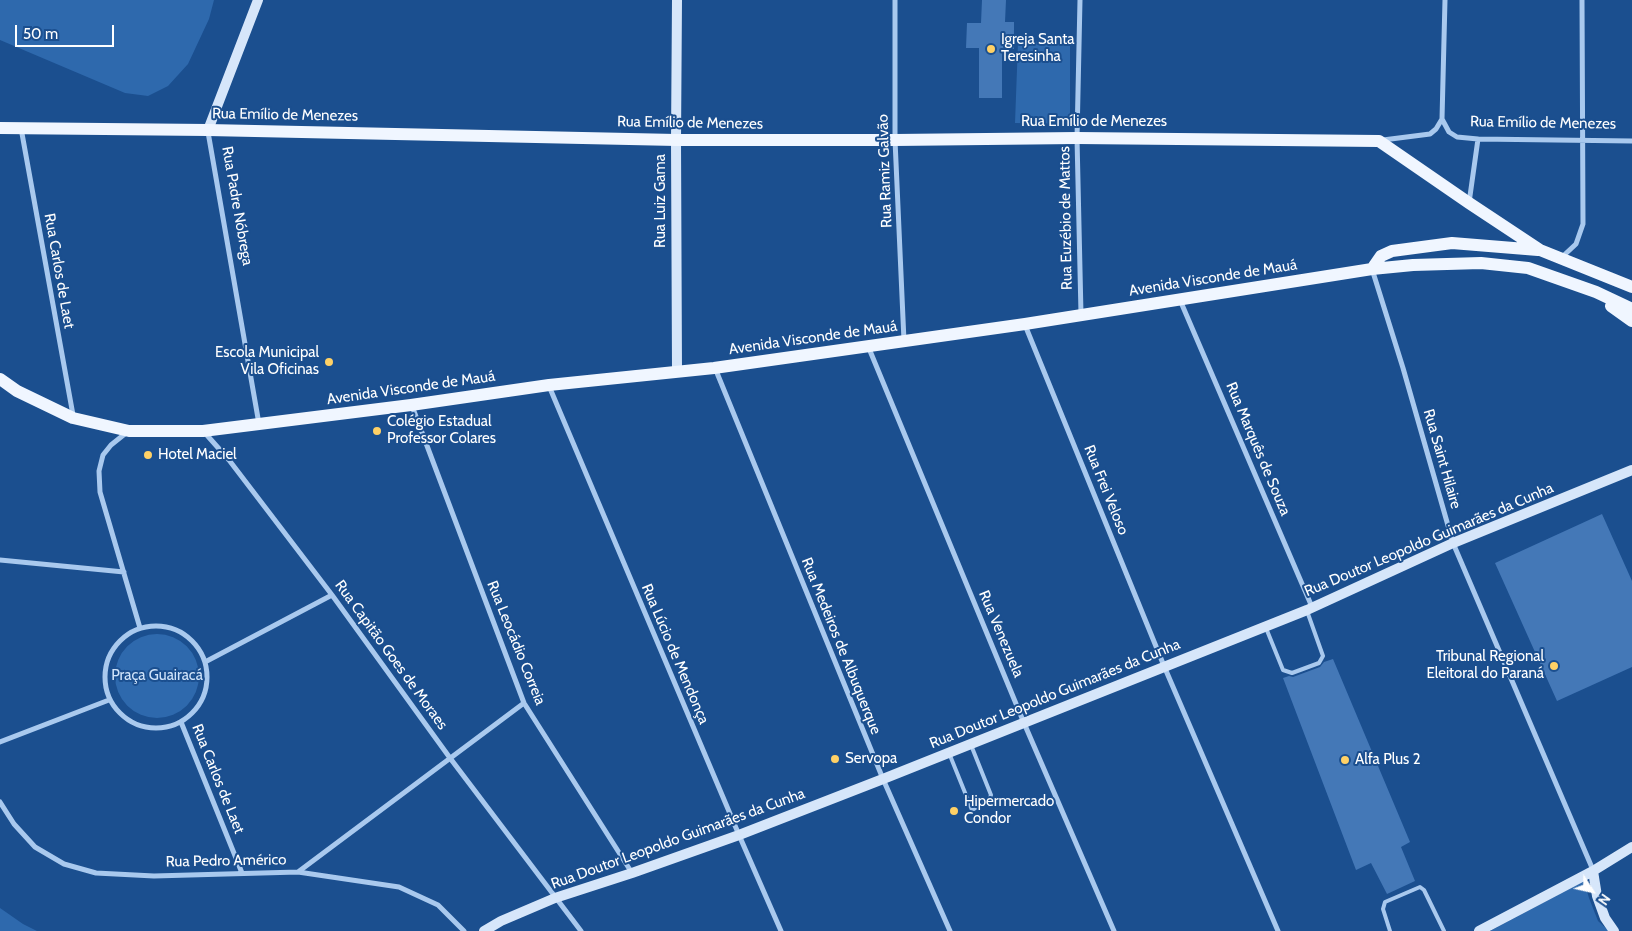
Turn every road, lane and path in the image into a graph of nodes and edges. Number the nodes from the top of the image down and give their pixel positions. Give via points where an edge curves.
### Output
1 (258, 0) edge
2 (677, 0) edge
3 (895, 0) edge
4 (1080, 0) edge
5 (1445, 0) edge
6 (1582, 0) edge
7 (1442, 120) junction
8 (0, 128) edge
9 (20, 128) junction
10 (208, 130) junction
11 (1077, 138) junction
12 (1478, 139) junction
13 (676, 140) junction
14 (895, 140) junction
15 (1582, 140) junction
16 (1379, 141) junction
17 (1632, 141) edge
18 (1469, 204) junction
19 (1540, 250) junction
20 (1561, 259) junction
21 (1372, 269) junction
22 (1632, 287) edge
23 (1596, 292) junction
24 (1180, 300) junction
25 (1632, 309) edge
26 (1081, 315) junction
27 (1632, 321) edge
28 (1024, 324) junction
29 (904, 341) junction
30 (867, 346) junction
31 (714, 368) junction
32 (677, 372) junction
33 (0, 379) edge
34 (548, 385) junction
35 (411, 405) junction
36 (73, 418) junction
37 (259, 424) junction
38 (129, 431) junction
39 (203, 431) junction
40 (1632, 470) edge
41 (1453, 543) junction
42 (0, 560) edge
43 (124, 572) junction
44 (332, 595) junction
45 (1309, 608) junction
46 (1266, 626) junction
47 (140, 628) junction
48 (205, 662) junction
49 (1164, 666) junction
50 (109, 700) junction
51 (524, 703) junction
52 (181, 722) junction
53 (1024, 723) junction
54 (0, 742) edge
55 (971, 744) junction
56 (949, 753) junction
57 (450, 758) junction
58 (883, 780) junction
59 (0, 802) edge
60 (738, 836) junction
61 (1632, 847) edge
62 (1594, 871) junction
63 (298, 872) junction
64 (242, 873) junction
65 (632, 873) junction
66 (555, 898) junction
67 (464, 931) edge
68 (484, 931) edge
69 (581, 931) edge
70 (780, 931) edge
71 (950, 931) edge
72 (1114, 931) edge
73 (1278, 931) edge
74 (1390, 931) edge
75 (1444, 931) edge
76 (1480, 931) edge
77 (1614, 931) edge

1 - 10 street, Rua Padre Nóbrega
2 - 13 street, Rua Luiz Gama
3 - 14 street, Rua Ramiz Galvão
4 - 11 street, Rua Euzébio de Mattos
5 - 7 street
6 - 15 street
7 - 12 street, Rua Emílio de Menezes via 1457,137
7 - 16 street, Rua Emílio de Menezes via 1430,134
8 - 9 main road, Rua Emílio de Menezes
9 - 10 main road, Rua Emílio de Menezes
9 - 36 street, Rua Carlos de Laet
10 - 13 main road, Rua Emílio de Menezes
10 - 37 street, Rua Padre Nóbrega
11 - 14 main road, Rua Emílio de Menezes
11 - 16 main road, Rua Emílio de Menezes
11 - 26 street, Rua Euzébio de Mattos
12 - 15 street, Rua Emílio de Menezes
12 - 18 street
13 - 14 main road, Rua Emílio de Menezes
13 - 32 street, Rua Luiz Gama
14 - 29 street, Rua Ramiz Galvão
15 - 17 street, Rua Emílio de Menezes
15 - 20 street via 1583,224 1576,244
16 - 18 main road
18 - 19 main road
19 - 20 main road
19 - 21 main road via 1452,244 1392,251 1381,256
20 - 22 main road
21 - 23 main road, Avenida Visconde de Mauá via 1481,262 1528,268
21 - 24 main road, Avenida Visconde de Mauá
21 - 41 street, Rua Saint Hilaire
23 - 25 main road, Avenida Visconde de Mauá
23 - 27 main road
24 - 26 main road, Avenida Visconde de Mauá
24 - 45 street, Rua Marquês de Souza
26 - 28 main road, Avenida Visconde de Mauá
28 - 29 main road, Avenida Visconde de Mauá
28 - 49 street, Rua Frei Veloso
29 - 30 main road, Avenida Visconde de Mauá
30 - 31 main road, Avenida Visconde de Mauá
30 - 53 street, Rua Venezuela
31 - 32 main road, Avenida Visconde de Mauá
31 - 58 street, Rua Medeiros de Albuquerque
32 - 34 main road, Avenida Visconde de Mauá
33 - 36 main road, Avenida Visconde de Mauá via 17,391
34 - 35 main road, Avenida Visconde de Mauá
34 - 60 street, Rua Lúcio de Mendonça
35 - 37 main road, Avenida Visconde de Mauá
35 - 51 street, Rua Leocádio Correia
36 - 38 main road, Avenida Visconde de Mauá
37 - 39 main road, Avenida Visconde de Mauá
38 - 39 main road, Avenida Visconde de Mauá
38 - 43 street via 103,455 99,471 100,492
39 - 44 street, Rua Capitão Goes de Moraes via 229,460
40 - 41 street, Rua Doutor Leopoldo Guimarães da Cunha
41 - 45 street, Rua Doutor Leopoldo Guimarães da Cunha
41 - 62 street, Rua Saint Hilaire
42 - 43 street
43 - 47 street
44 - 48 street
44 - 57 street, Rua Capitão Goes de Moraes
45 - 46 street, Rua Doutor Leopoldo Guimarães da Cunha
45 - 46 lane via 1323,656 1319,663 1292,673 1283,670
46 - 49 street, Rua Doutor Leopoldo Guimarães da Cunha
47 - 48 street via 157,625 173,628 198,647
47 - 50 street via 125,636 112,649 105,665 104,683
48 - 52 street via 204,696 195,711
49 - 53 street, Rua Doutor Leopoldo Guimarães da Cunha
49 - 73 street, Rua Frei Veloso
50 - 52 street via 118,714 132,724 148,729 165,728
50 - 54 street
51 - 57 street
51 - 65 street, Rua Leocádio Correia
52 - 64 street, Rua Carlos de Laet
53 - 55 street, Rua Doutor Leopoldo Guimarães da Cunha
53 - 72 street, Rua Venezuela
55 - 56 street, Rua Doutor Leopoldo Guimarães da Cunha
55 - 56 lane via 991,795 989,800 972,810
56 - 58 street, Rua Doutor Leopoldo Guimarães da Cunha
57 - 63 street
57 - 66 street, Rua Capitão Goes de Moraes
58 - 60 street, Rua Doutor Leopoldo Guimarães da Cunha
58 - 71 street, Rua Medeiros de Albuquerque
59 - 64 street, Rua Pedro Américo via 35,847 64,864 96,873 154,876
60 - 65 street, Rua Doutor Leopoldo Guimarães da Cunha
60 - 70 street, Rua Lúcio de Mendonça
61 - 62 street
62 - 76 street
62 - 77 street via 1597,896
63 - 64 street, Rua Pedro Américo
63 - 67 street, Rua Pedro Américo via 399,887 438,906
65 - 66 street, Rua Doutor Leopoldo Guimarães da Cunha
66 - 68 street, Rua Doutor Leopoldo Guimarães da Cunha
66 - 69 street, Rua Capitão Goes de Moraes
74 - 75 lane via 1384,902 1420,887

